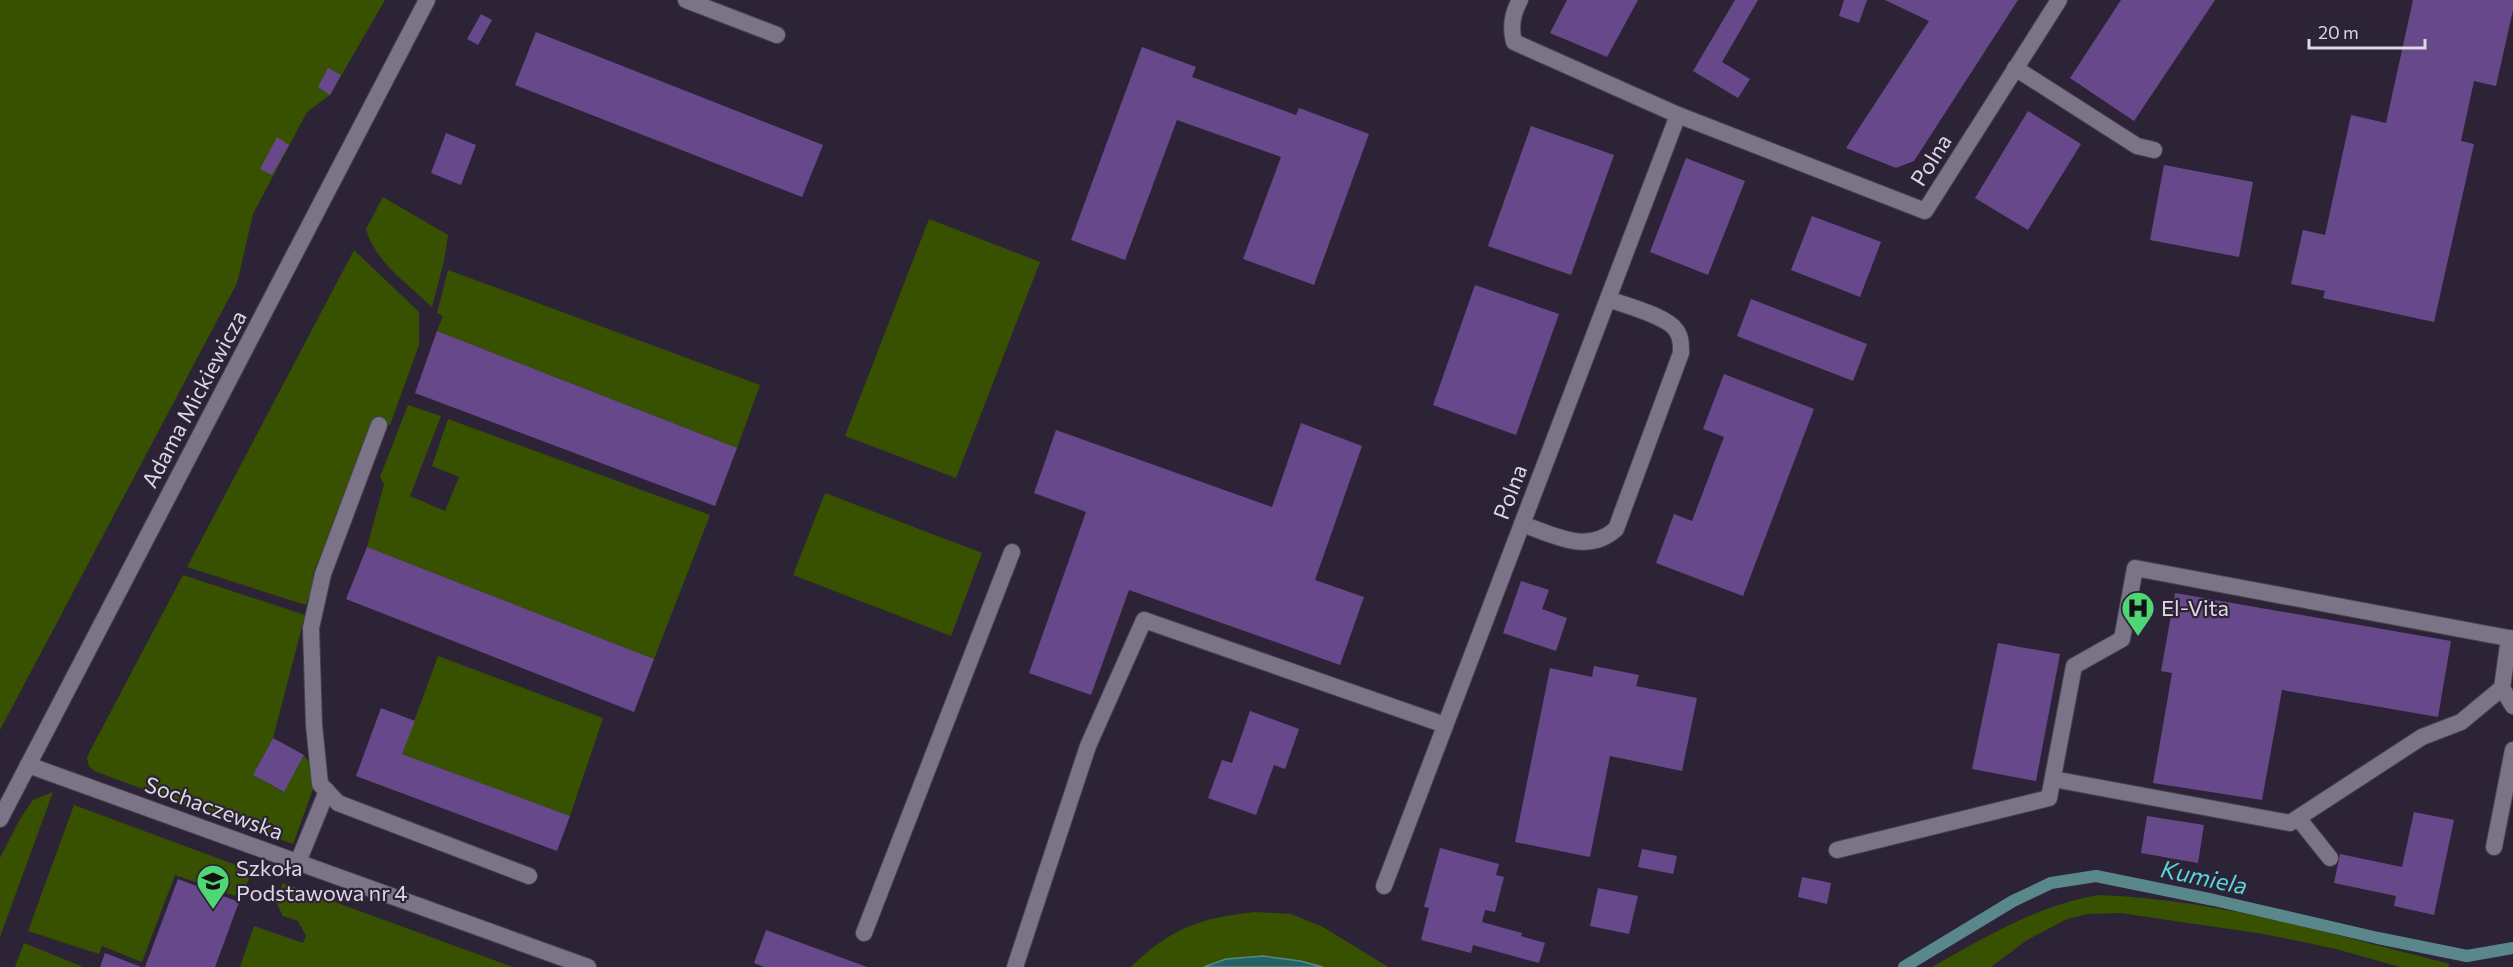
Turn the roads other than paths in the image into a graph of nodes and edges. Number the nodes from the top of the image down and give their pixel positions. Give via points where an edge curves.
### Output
1 (428, 0) edge
2 (686, 0) edge
3 (1520, 0) edge
4 (2059, 0) edge
5 (777, 35) dead end
6 (2015, 69) junction
7 (1678, 115) junction
8 (2154, 150) dead end
9 (1608, 299) junction
10 (379, 425) dead end
11 (1522, 524) junction
12 (1012, 552) dead end
13 (2511, 638) edge
14 (2502, 688) junction
15 (2513, 706) edge
16 (1445, 725) junction
17 (2513, 750) edge
18 (28, 765) junction
19 (2053, 779) junction
20 (327, 791) junction
21 (2298, 818) junction
22 (0, 819) edge
23 (2494, 847) dead end
24 (1837, 850) dead end
25 (2330, 858) dead end
26 (298, 862) junction
27 (529, 876) dead end
28 (1384, 886) dead end
29 (864, 933) dead end
30 (588, 967) edge
31 (1016, 967) edge

1 - 18 street, Adama Mickiewicza
2 - 5 street
3 - 7 street, Polna via 1513,16 1514,42
4 - 6 street, Polna
6 - 7 street, Polna via 1925,211
6 - 8 street via 2138,146
7 - 9 street, Polna
9 - 11 street, Polna
9 - 11 street via 1668,322 1681,340 1681,353 1616,529 1607,537 1583,544
10 - 20 street via 323,574 311,628 314,725 320,784
11 - 16 street, Polna
12 - 29 street
13 - 14 street
13 - 19 street via 2135,568 2122,639 2074,666
14 - 15 street
14 - 21 street via 2461,722 2422,737
16 - 28 street, Polna
16 - 31 street via 1144,620 1088,746
17 - 23 street
18 - 22 street, Adama Mickiewicza
18 - 26 street, Sochaczewska
19 - 21 street via 2290,823
19 - 24 street via 2049,798
20 - 26 street
20 - 27 street via 338,803
21 - 25 street
26 - 30 street, Sochaczewska

